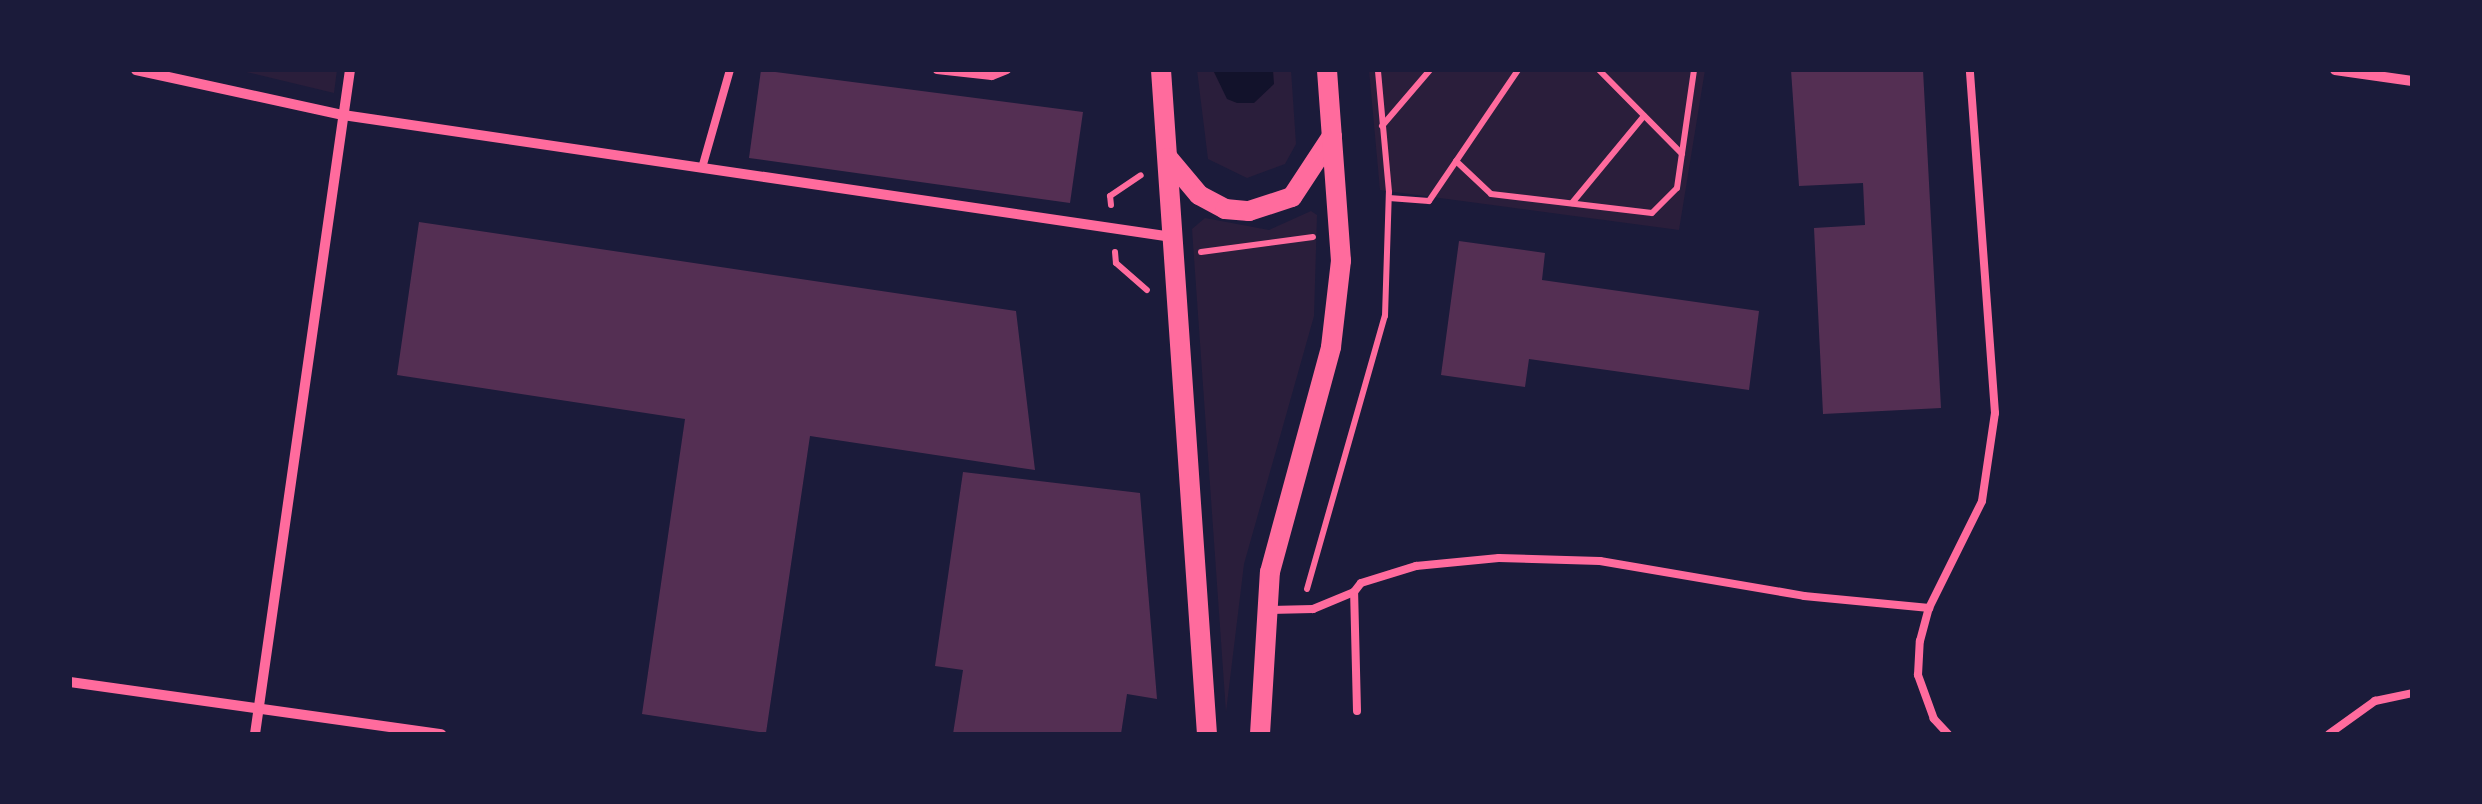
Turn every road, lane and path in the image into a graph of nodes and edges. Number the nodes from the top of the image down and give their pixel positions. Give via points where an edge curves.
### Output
1 (136, 70) edge
2 (350, 70) edge
3 (730, 70) edge
4 (937, 70) edge
5 (1007, 70) edge
6 (1161, 70) edge
7 (1378, 70) edge
8 (1430, 70) edge
9 (1518, 70) edge
10 (1600, 70) edge
11 (1694, 70) edge
12 (1970, 70) edge
13 (2335, 70) edge
14 (1329, 72) edge
15 (2412, 81) edge
16 (343, 115) junction
17 (1644, 116) junction
18 (1382, 126) junction
19 (1332, 136) junction
20 (1682, 154) junction
21 (1167, 156) junction
22 (1456, 160) junction
23 (702, 168) junction
24 (1389, 198) junction
25 (1571, 204) junction
26 (1339, 233) junction
27 (1173, 246) junction
28 (1354, 592) junction
29 (1929, 608) junction
30 (1303, 609) junction
31 (1265, 610) junction
32 (70, 682) edge
33 (2412, 693) edge
34 (259, 708) junction
35 (1357, 711) dead end
36 (255, 734) edge
37 (440, 734) edge
38 (1207, 734) edge
39 (1260, 734) edge
40 (1948, 734) edge
41 (2329, 734) edge

1 - 16 street
2 - 16 street
3 - 23 lane
4 - 5 lane via 992,76
6 - 21 main road
7 - 18 path
8 - 18 path
9 - 22 path
10 - 17 path
11 - 20 path
12 - 29 lane via 1995,414 1991,462 1966,539
13 - 15 street
14 - 19 main road
16 - 23 street
16 - 34 street
17 - 20 path
17 - 25 path
18 - 24 path
19 - 21 main road via 1292,197 1248,211 1199,195
19 - 26 main road
20 - 25 path via 1677,188 1652,213
21 - 27 main road
22 - 24 path via 1428,201
22 - 25 path via 1490,194
23 - 27 street
24 - 30 path via 1384,316
26 - 27 path
26 - 31 main road via 1331,348
27 - 38 main road
28 - 29 lane via 1361,583 1416,566 1498,558 1600,562 1804,596
28 - 30 lane
28 - 35 lane
29 - 40 lane via 1918,675 1934,719
30 - 31 lane
31 - 39 main road
32 - 34 street
33 - 41 lane via 2374,701
34 - 36 street
34 - 37 street

